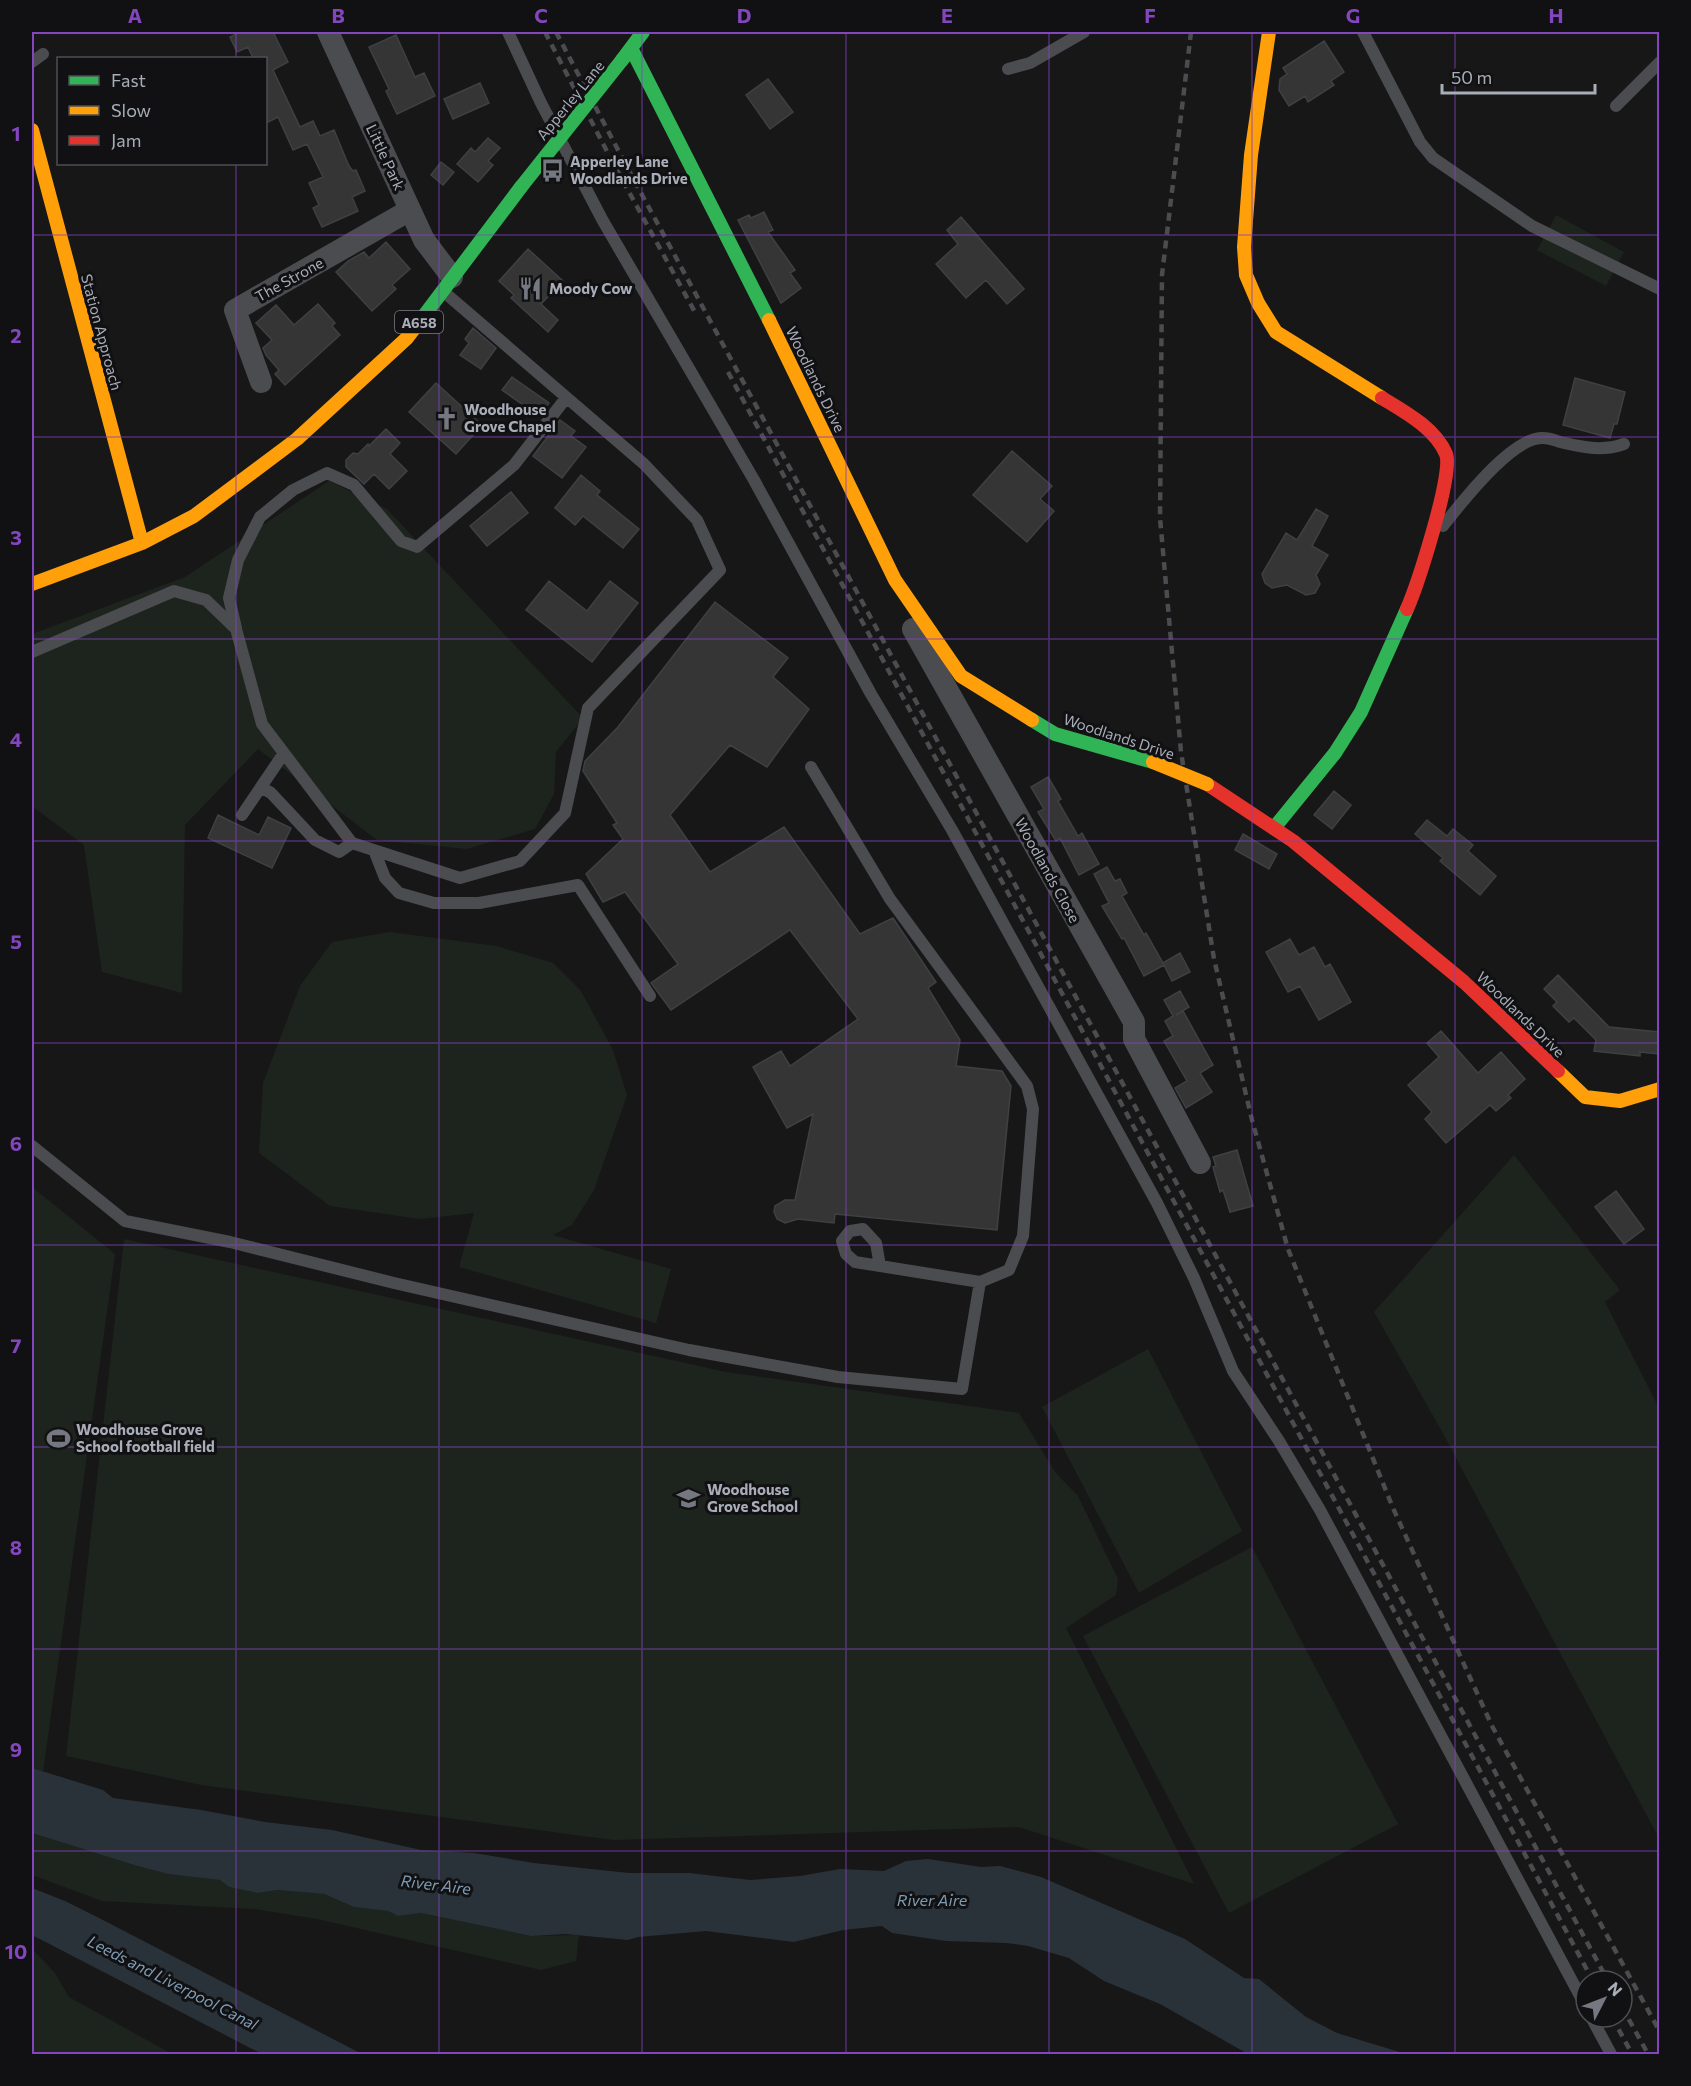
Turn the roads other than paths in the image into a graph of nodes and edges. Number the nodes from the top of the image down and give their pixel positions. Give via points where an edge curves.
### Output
1 (328, 32) edge
2 (508, 32) edge
3 (643, 32) edge
4 (1084, 32) edge
5 (1269, 32) edge
6 (1363, 32) edge
7 (631, 48) junction
8 (43, 54) dead end
9 (32, 62) edge
10 (1659, 62) edge
11 (1008, 69) dead end
12 (1616, 106) dead end
13 (32, 130) edge
14 (410, 210) junction
15 (448, 284) junction
16 (1659, 289) edge
17 (261, 382) dead end
18 (566, 398) junction
19 (1624, 444) dead end
20 (142, 543) junction
21 (1427, 546) junction
22 (896, 580) junction
23 (32, 584) edge
24 (236, 629) junction
25 (32, 652) edge
26 (284, 753) junction
27 (811, 767) dead end
28 (261, 787) junction
29 (242, 815) dead end
30 (1275, 828) junction
31 (352, 843) junction
32 (374, 850) junction
33 (650, 996) dead end
34 (1659, 1089) edge
35 (32, 1146) edge
36 (1200, 1163) dead end
37 (880, 1266) dead end
38 (980, 1282) junction
39 (1574, 1985) edge
40 (1597, 2029) edge
41 (1611, 2055) edge

1 - 14 street, Little Park
2 - 39 lane via 603,221 952,830 1157,1203 1233,1371 1320,1509
3 - 7 main road, Apperley Lane / A658
4 - 11 lane via 1030,63
5 - 21 main road via 1251,155 1244,247 1246,275 1276,332 1408,414 1434,435 1447,456 1445,482
6 - 16 lane via 1420,142 1433,158 1532,226
7 - 15 main road, Apperley Lane / A658, bridge
7 - 22 main road, Woodlands Drive
8 - 9 lane
10 - 12 lane
13 - 20 main road, Station Approach
14 - 15 street, Little Park
14 - 17 street, The Strone via 235,309
15 - 18 lane
15 - 20 main road, A658 via 407,338 297,439 194,516
18 - 24 lane via 514,465 417,547 401,541 354,485 327,473 293,490 261,517 238,560 229,598
18 - 32 lane via 644,464 697,520 720,570 588,708 565,813 520,861 460,878
19 - 21 lane via 1591,449 1541,437 1524,444 1491,469
20 - 23 main road, A658
21 - 30 main road via 1415,590 1361,712 1335,753
22 - 30 main road, Woodlands Drive, bridge via 961,676 1055,734 1154,762 1207,784
22 - 36 street, Woodlands Close via 891,589 1134,1022 1134,1039
24 - 25 lane via 206,600 174,591
24 - 26 lane via 262,724
26 - 28 lane
26 - 31 lane
27 - 38 lane via 890,899 1027,1086 1033,1109 1023,1236 1010,1270
28 - 29 lane
28 - 31 lane via 315,840 339,852
30 - 34 main road, Woodlands Drive via 1464,982 1586,1097 1620,1101
31 - 32 lane
32 - 33 lane via 385,878 399,893 434,903 479,903 578,885
35 - 38 lane via 125,1221 230,1242 686,1350 838,1377 962,1389
37 - 38 lane
40 - 41 lane

